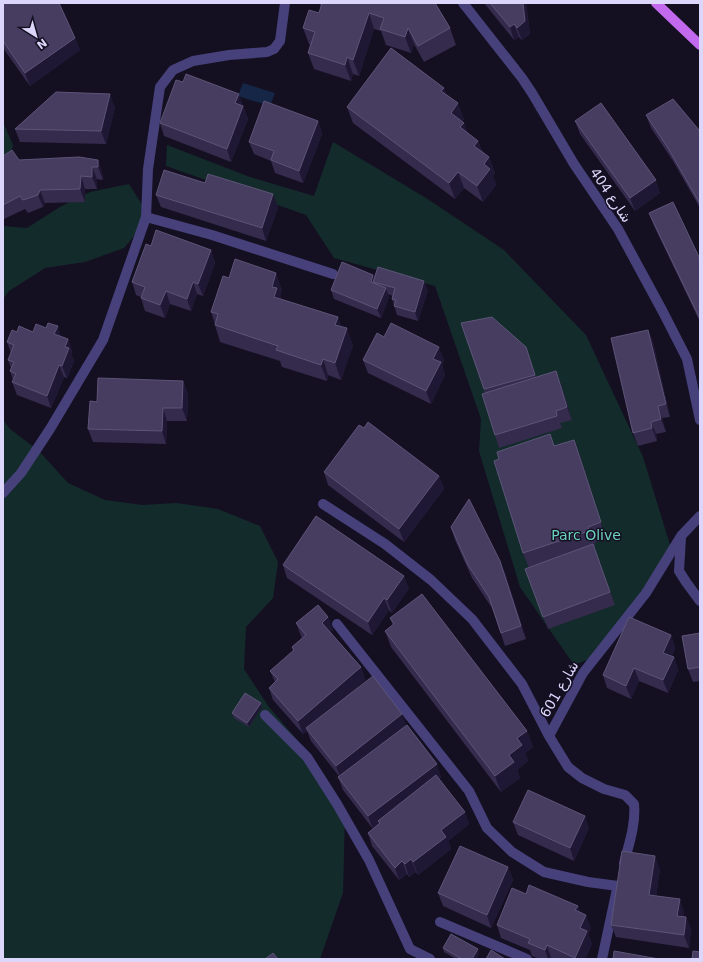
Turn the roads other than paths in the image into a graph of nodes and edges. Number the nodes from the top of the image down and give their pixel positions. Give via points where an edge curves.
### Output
1 (285, 3) edge
2 (464, 3) edge
3 (656, 3) edge
4 (700, 45) edge
5 (146, 217) junction
6 (333, 274) dead end
7 (700, 420) edge
8 (3, 493) edge
9 (323, 504) dead end
10 (700, 516) edge
11 (681, 536) junction
12 (700, 601) edge
13 (338, 624) dead end
14 (265, 716) dead end
15 (549, 736) junction
16 (620, 879) junction
17 (440, 922) dead end
18 (430, 959) edge
19 (527, 959) edge
20 (602, 959) edge

1 - 5 street via 280,40 274,49 193,61 173,70 160,87 148,169
2 - 7 street, شارع 404 via 522,78 574,164 618,229 687,359
3 - 4 main road
5 - 6 street via 212,235
5 - 8 street via 103,340 50,429 21,473
9 - 15 street via 385,544 431,580 472,619 522,684
10 - 11 street, شارع 601
11 - 12 street via 679,571
11 - 15 street, شارع 601 via 646,593 583,673
13 - 16 street via 469,791 487,828 512,852 544,872 588,882
14 - 18 street via 307,757 369,860 410,949
15 - 16 street, شارع 601 via 568,767 582,778 624,795 634,804 633,825
16 - 20 street, شارع 601
17 - 19 street

